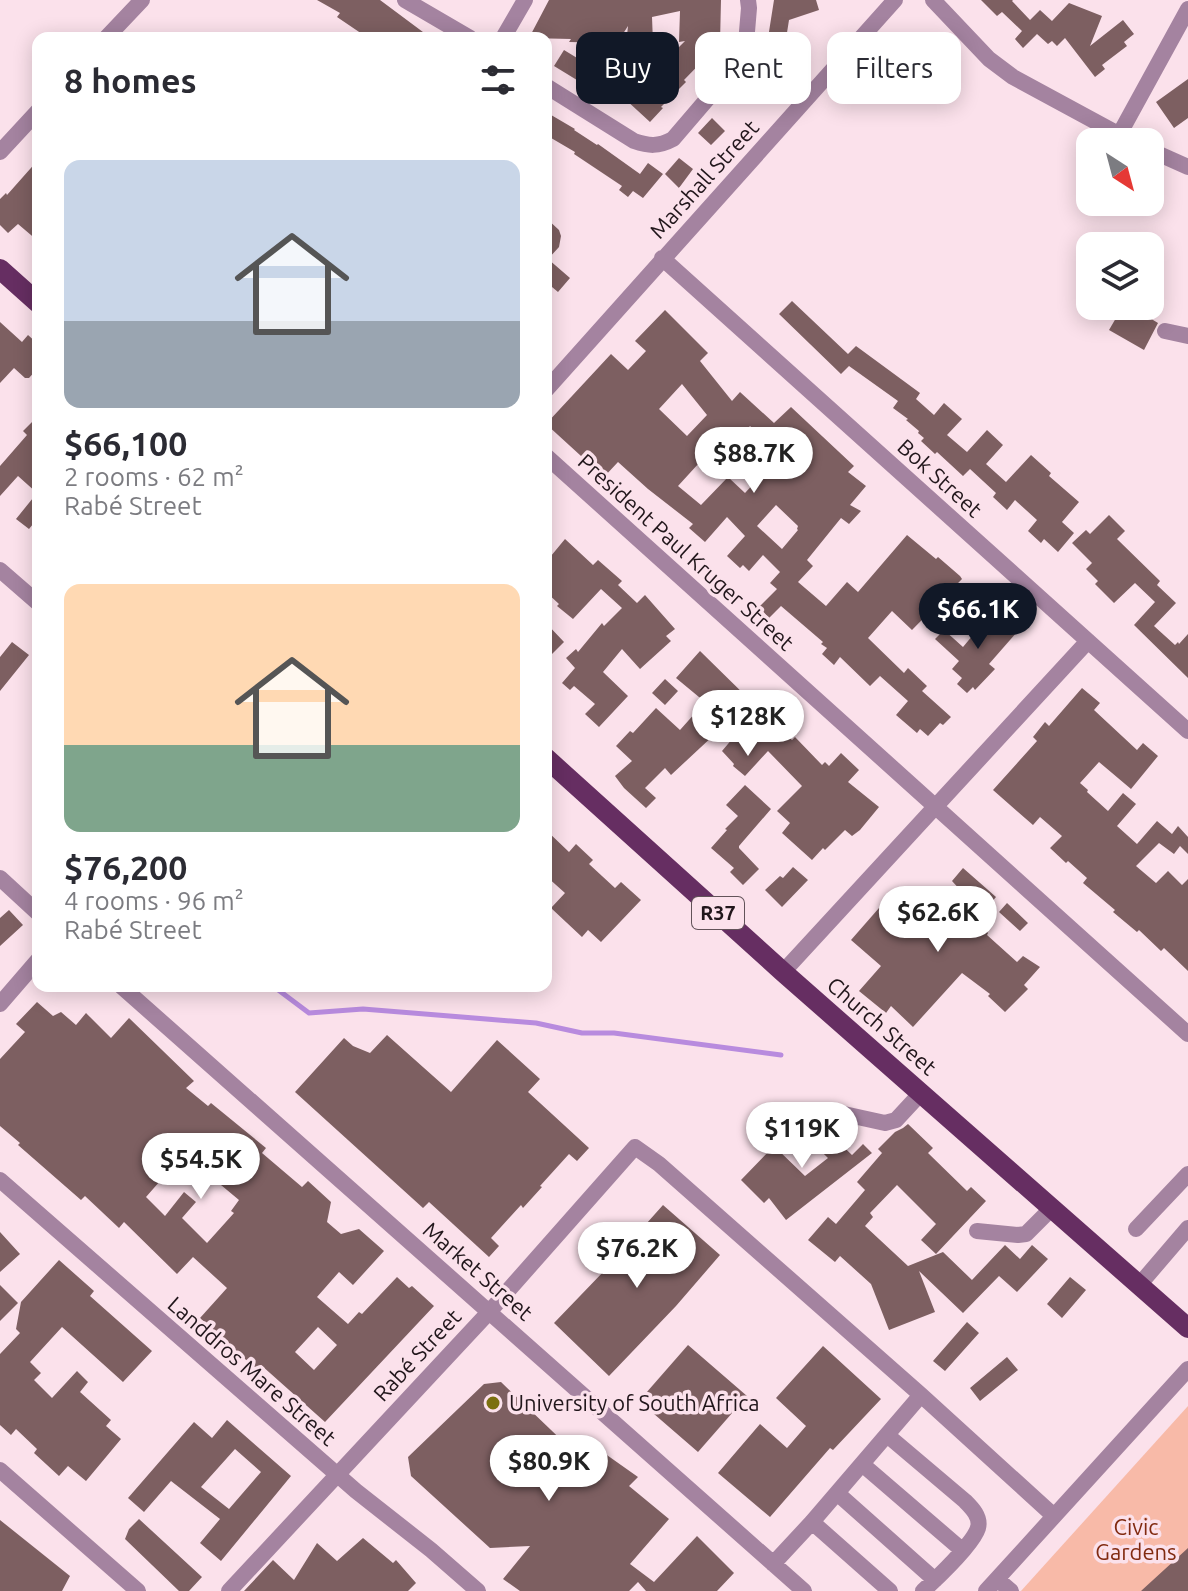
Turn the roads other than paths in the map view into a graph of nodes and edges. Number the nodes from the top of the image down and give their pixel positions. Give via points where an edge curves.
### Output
1 (142, 0) edge
2 (525, 0) edge
3 (748, 0) edge
4 (895, 0) edge
5 (933, 0) edge
6 (411, 2) edge
7 (1188, 9) edge
8 (112, 32) edge
9 (460, 32) edge
10 (506, 32) edge
11 (552, 90) edge
12 (32, 117) edge
13 (1106, 128) edge
14 (1131, 128) edge
15 (0, 152) edge
16 (1164, 156) edge
17 (1188, 167) edge
18 (662, 258) junction
19 (0, 269) edge
20 (32, 298) edge
21 (1165, 331) dead end
22 (1188, 336) edge
23 (552, 383) edge
24 (552, 461) edge
25 (0, 570) edge
26 (32, 598) edge
27 (1088, 641) junction
28 (1188, 731) edge
29 (552, 763) edge
30 (937, 807) junction
31 (0, 878) edge
32 (32, 907) edge
33 (32, 967) edge
34 (783, 972) junction
35 (128, 992) edge
36 (0, 1004) edge
37 (1188, 1034) edge
38 (926, 1098) junction
39 (844, 1114) dead end
40 (1188, 1174) edge
41 (0, 1180) edge
42 (1052, 1208) junction
43 (1188, 1228) edge
44 (1136, 1229) dead end
45 (977, 1231) dead end
46 (1140, 1284) junction
47 (490, 1311) junction
48 (1188, 1328) edge
49 (1188, 1369) edge
50 (921, 1395) junction
51 (887, 1435) junction
52 (862, 1464) junction
53 (0, 1470) edge
54 (336, 1474) junction
55 (837, 1493) junction
56 (1054, 1516) junction
57 (812, 1522) junction
58 (962, 1550) junction
59 (773, 1564) junction
60 (991, 1585) edge
61 (929, 1586) edge
62 (138, 1591) edge
63 (229, 1591) edge
64 (478, 1591) edge
65 (804, 1591) edge
66 (890, 1591) edge
67 (1011, 1591) edge

1 - 8 street
2 - 10 street
3 - 11 street via 745,55 663,144 634,141
4 - 18 street, Marshall Street
5 - 13 street via 1013,77
6 - 9 street
7 - 14 street
12 - 15 street
16 - 17 street
18 - 23 street, Marshall Street
18 - 27 street, Bok Street
19 - 20 main road
21 - 22 street
24 - 30 street, President Paul Kruger Street
25 - 26 street
27 - 28 street, Bok Street
27 - 30 street
29 - 34 main road, Church Street / R37
30 - 34 street
30 - 37 street, President Paul Kruger Street
31 - 32 street
33 - 36 street
34 - 38 main road, Church Street / R37
35 - 47 street, Market Street
38 - 39 street via 885,1123
38 - 42 main road, Church Street / R37
40 - 44 street
41 - 54 street, Landdros Mare Street
42 - 45 street via 1026,1234
42 - 46 main road, Church Street / R37
43 - 46 street
46 - 48 main road, Church Street / R37
47 - 50 street, Rabé Street via 635,1147
47 - 54 street, Rabé Street
47 - 59 street, Market Street
49 - 56 street
50 - 51 street
50 - 56 street
51 - 52 street
51 - 58 street via 974,1512 978,1527
52 - 55 street
52 - 58 street
53 - 62 street
54 - 63 street, Rabé Street
54 - 64 street, Landdros Mare Street
55 - 57 street
55 - 61 street
56 - 60 street
57 - 59 street
57 - 66 street
58 - 61 street
59 - 65 street, Market Street
60 - 67 street

